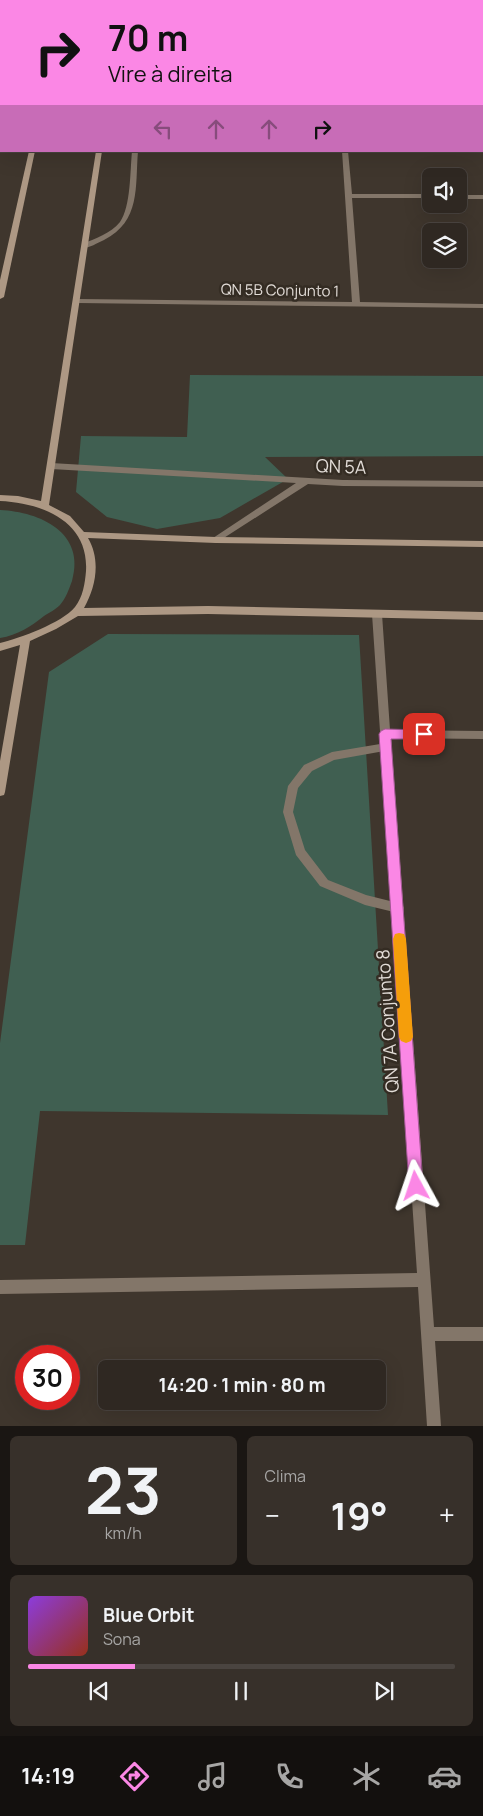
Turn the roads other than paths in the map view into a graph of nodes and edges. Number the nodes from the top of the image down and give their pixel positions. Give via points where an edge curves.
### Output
1 (414, 0) edge
2 (483, 0) edge
3 (32, 152) edge
4 (99, 152) edge
5 (135, 152) edge
6 (345, 152) edge
7 (350, 196) junction
8 (422, 196) edge
9 (467, 197) edge
10 (483, 197) edge
11 (85, 246) junction
12 (1, 292) edge
13 (78, 301) junction
14 (356, 305) junction
15 (483, 306) edge
16 (51, 466) junction
17 (306, 481) junction
18 (483, 484) edge
19 (0, 498) edge
20 (45, 505) junction
21 (84, 535) junction
22 (216, 540) junction
23 (483, 544) edge
24 (76, 612) junction
25 (377, 614) junction
26 (483, 616) edge
27 (25, 641) junction
28 (0, 648) edge
29 (385, 734) junction
30 (483, 735) edge
31 (386, 747) junction
32 (0, 792) edge
33 (398, 908) junction
34 (424, 1280) junction
35 (0, 1287) edge
36 (427, 1334) junction
37 (483, 1334) edge
38 (434, 1426) edge

1 - 2 street
3 - 12 main road
4 - 11 main road
5 - 11 street via 128,210 123,222 110,234
6 - 7 street
7 - 8 street
7 - 14 street
9 - 10 street
11 - 13 main road
13 - 14 street, QN 5B Conjunto 1
13 - 16 main road
14 - 15 street, QN 5B Conjunto 1
16 - 17 street
16 - 20 main road
17 - 18 street, QN 5A
17 - 22 street, QN 5A
19 - 20 main road
20 - 21 main road via 68,519
21 - 22 main road
21 - 24 main road via 90,549 92,571 88,592
22 - 23 main road
24 - 25 main road via 208,610
24 - 27 main road
25 - 26 main road
25 - 29 street, QN 7A Conjunto 8
27 - 28 main road
27 - 32 main road
29 - 30 street
29 - 31 street, QN 7A Conjunto 8
31 - 33 street, QN 7A Conjunto 8
31 - 33 street via 332,756 308,768 293,786 288,812 300,852 324,883 365,900
33 - 34 street, QN 7A Conjunto 8
34 - 35 street
34 - 36 street, QN 7A Conjunto 8
36 - 37 street
36 - 38 street, QN 7A Conjunto 8

